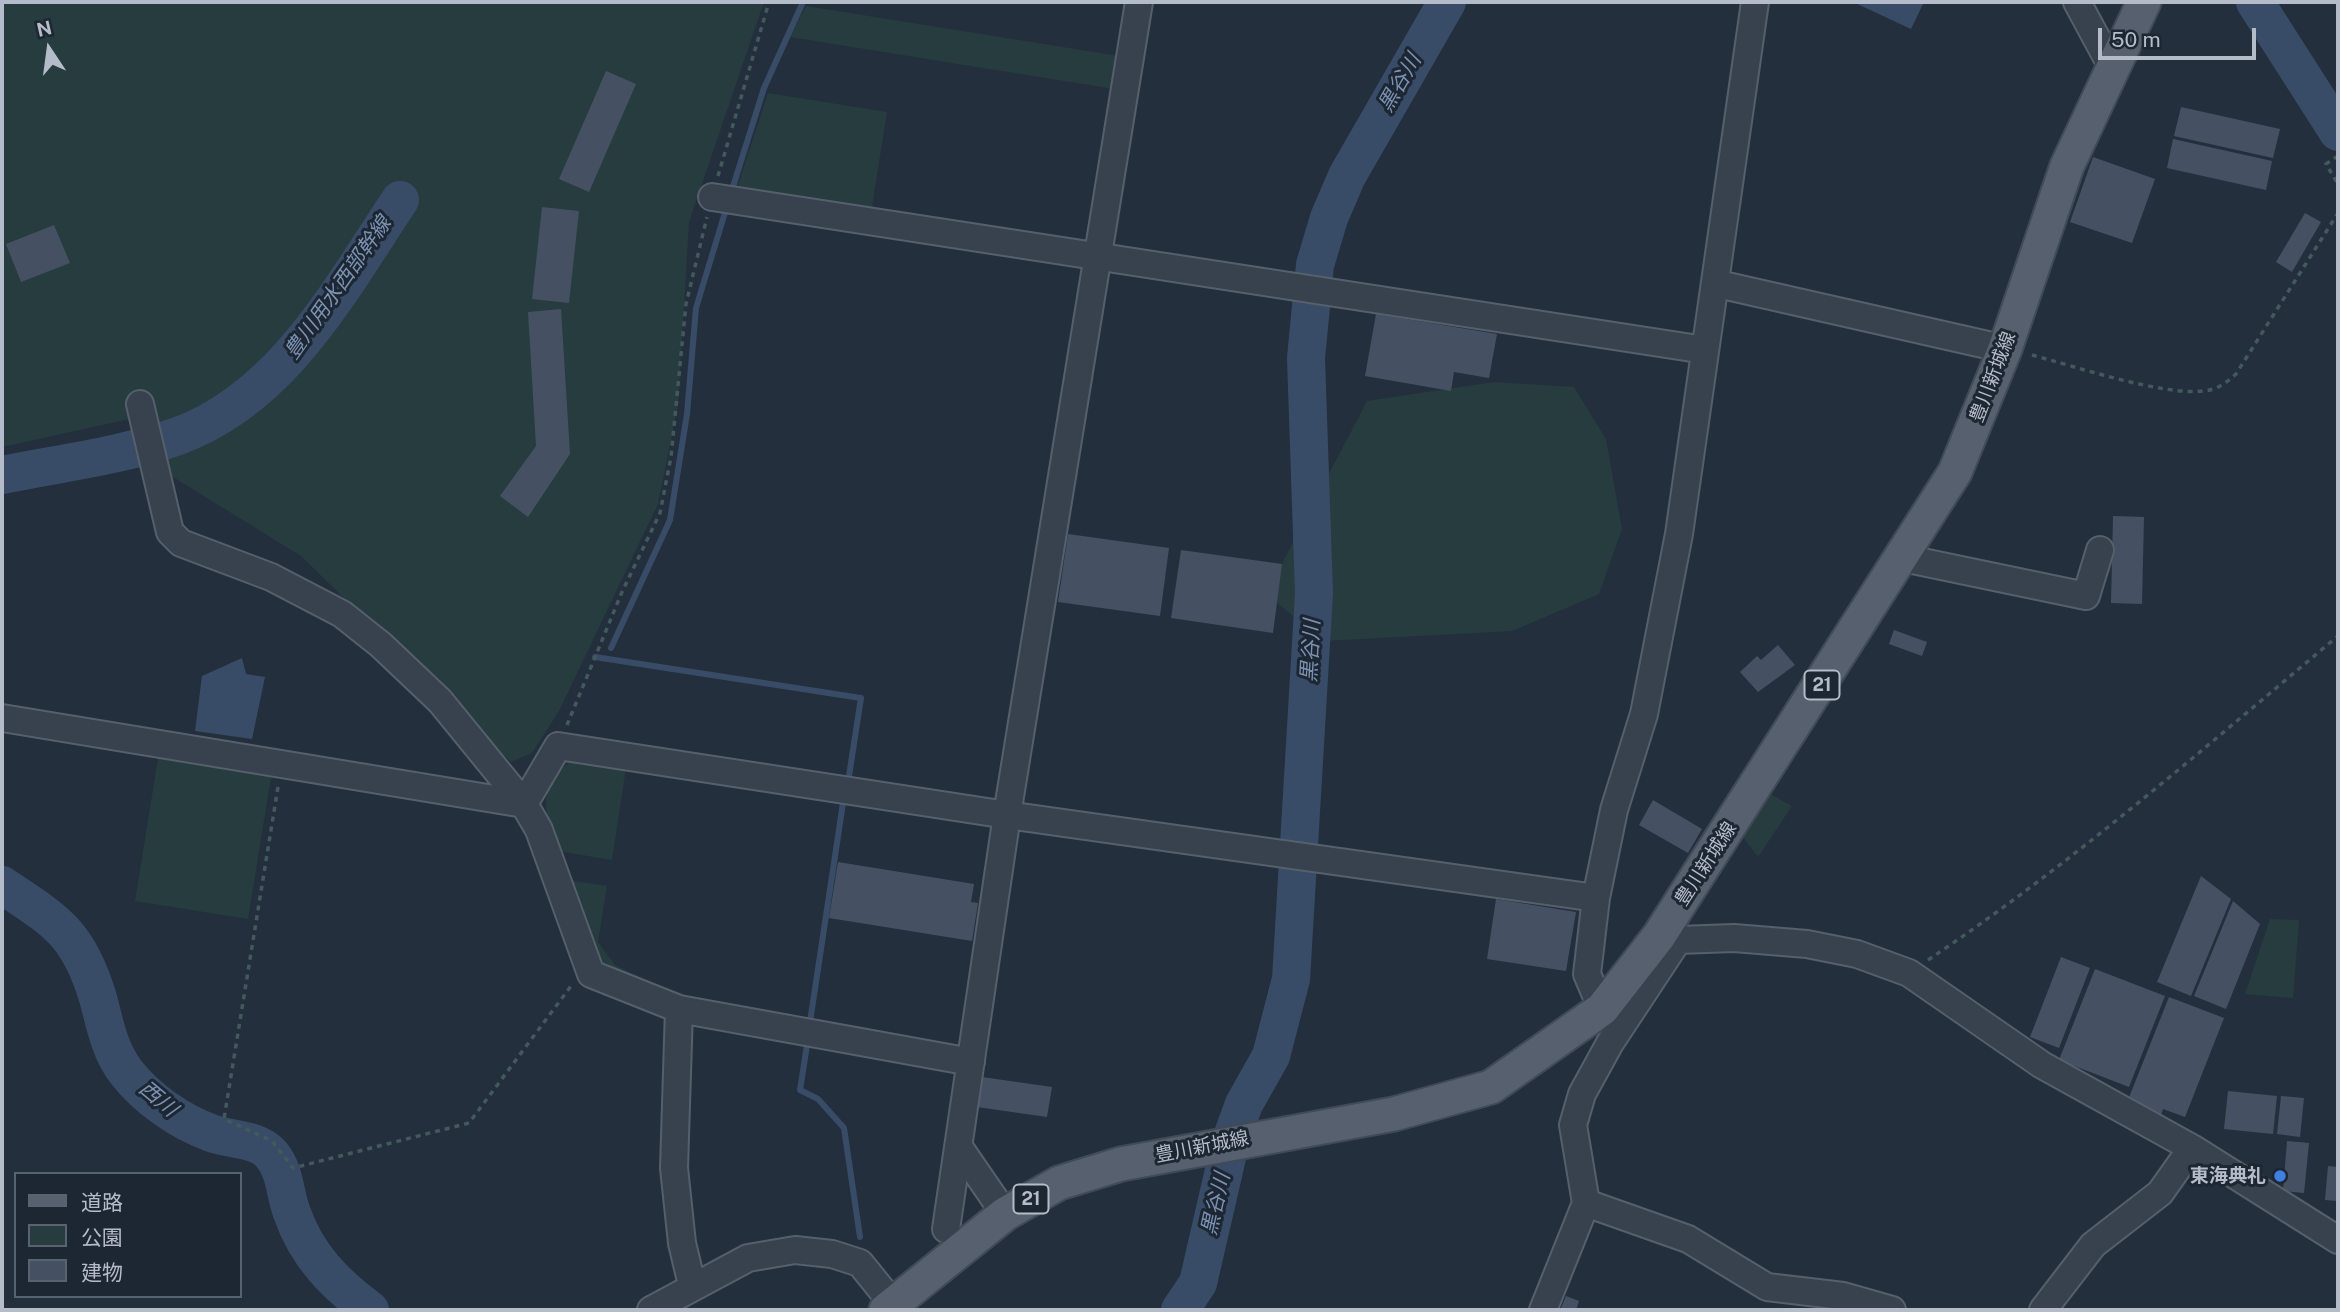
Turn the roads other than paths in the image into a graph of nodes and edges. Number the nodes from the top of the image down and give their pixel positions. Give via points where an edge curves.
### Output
1 (1139, 2) edge
2 (1755, 2) edge
3 (2077, 2) edge
4 (2144, 2) edge
5 (2112, 67) junction
6 (712, 197) road end
7 (1098, 257) junction
8 (1717, 284) junction
9 (2005, 349) junction
10 (1705, 350) junction
11 (141, 404) dead end
12 (2100, 551) dead end
13 (1903, 558) junction
14 (2, 718) edge
15 (524, 804) junction
16 (1007, 816) junction
17 (1596, 898) junction
18 (1669, 938) junction
19 (679, 1009) junction
20 (1602, 1009) junction
21 (971, 1062) junction
22 (959, 1147) junction
23 (2192, 1149) junction
24 (1586, 1203) junction
25 (1004, 1214) junction
26 (946, 1228) dead end
27 (2338, 1240) edge
28 (692, 1285) junction
29 (1763, 1299) edge
30 (893, 1308) edge
31 (651, 1310) edge
32 (1543, 1310) edge
33 (1892, 1310) edge
34 (2043, 1310) edge

1 - 7 street
2 - 8 street
3 - 5 street
4 - 5 main road, 豊川新城線 / 21
5 - 9 main road, 豊川新城線 / 21 via 2067,166
6 - 7 street
7 - 10 street
7 - 16 street
8 - 9 street
8 - 10 street
9 - 13 main road, 豊川新城線 / 21 via 1955,472
10 - 17 street via 1679,534 1647,701 1614,810
11 - 15 street via 170,532 181,542 271,577 342,614 440,701
12 - 13 street via 2086,596
13 - 18 main road, 豊川新城線 / 21
14 - 15 street
15 - 16 street via 558,746
15 - 19 street via 544,843 591,974
16 - 17 street
16 - 21 street
17 - 20 street via 1587,974
18 - 20 main road, 豊川新城線 / 21
18 - 23 street via 1807,944 1857,954 1909,973 2042,1065
18 - 24 street via 1582,1094 1573,1125
19 - 21 street
19 - 28 street via 674,1168
20 - 25 main road, 豊川新城線 / 21 via 1492,1087 1394,1114 1121,1164 1059,1183
21 - 22 street
22 - 25 street
22 - 26 street
23 - 27 street
23 - 34 street via 2160,1193 2093,1245
24 - 29 street via 1688,1239
24 - 32 street
25 - 30 main road, 豊川新城線 / 21
28 - 30 street via 748,1258 795,1250 851,1258 875,1277
28 - 31 street
29 - 33 street via 1843,1296

